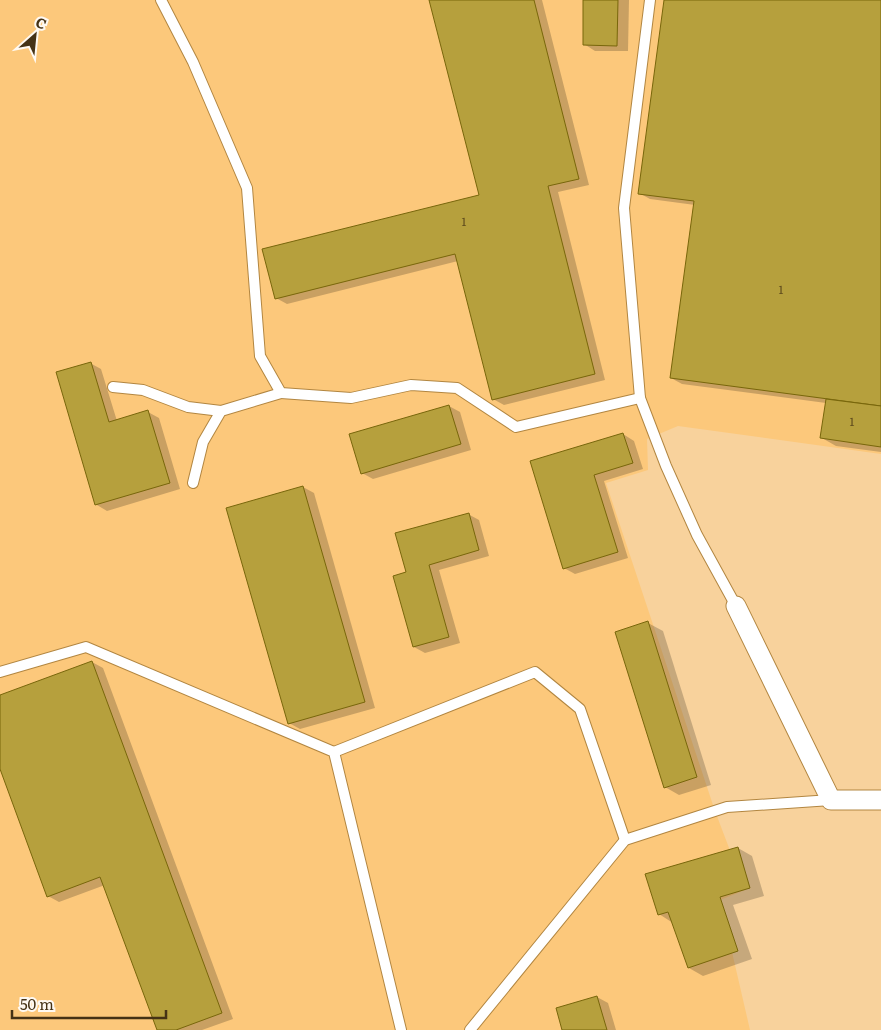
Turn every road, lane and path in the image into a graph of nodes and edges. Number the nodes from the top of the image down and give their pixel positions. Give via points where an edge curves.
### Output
1 (161, 0) edge
2 (650, 0) edge
3 (113, 387) dead end
4 (281, 394) junction
5 (640, 398) junction
6 (221, 411) junction
7 (193, 484) dead end
8 (736, 606) joint
9 (0, 672) edge
10 (334, 752) junction
11 (831, 800) junction
12 (881, 800) edge
13 (625, 840) junction
14 (401, 1030) edge
15 (470, 1030) edge

1 - 4 lane via 193,62 247,188 260,356
2 - 5 lane via 624,208
3 - 6 lane via 143,390 188,407
4 - 5 lane via 351,398 411,385 457,388 516,427
4 - 6 lane
5 - 8 lane via 697,535
6 - 7 lane via 203,442
8 - 11 street
9 - 10 lane via 86,647
10 - 13 lane via 535,672 580,709
10 - 14 lane
11 - 12 street
11 - 13 lane via 727,806
13 - 15 lane

